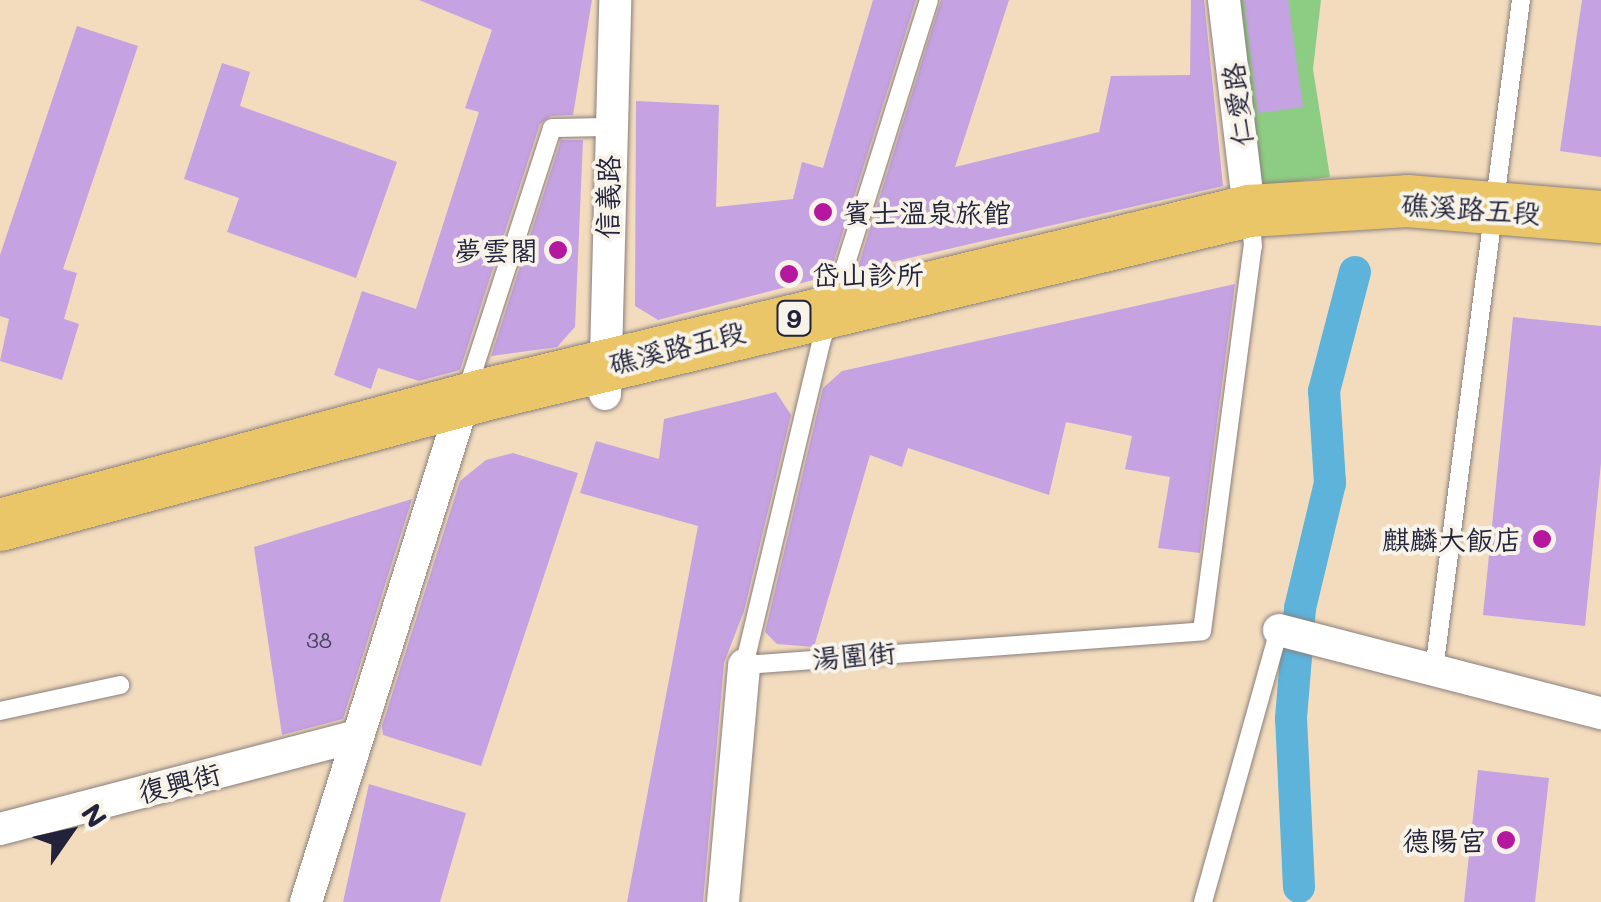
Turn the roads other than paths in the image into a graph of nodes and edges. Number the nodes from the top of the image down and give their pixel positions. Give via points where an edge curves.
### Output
1 (614, 0) edge
2 (929, 0) edge
3 (1224, 0) edge
4 (1521, 0) edge
5 (608, 127) junction
6 (1601, 218) edge
7 (1491, 225) junction
8 (1251, 228) junction
9 (1601, 251) edge
10 (827, 326) junction
11 (605, 379) junction
12 (459, 415) junction
13 (0, 525) edge
14 (0, 558) edge
15 (1279, 630) joint
16 (744, 665) junction
17 (1434, 670) junction
18 (120, 685) dead end
19 (0, 711) edge
20 (1601, 713) edge
21 (358, 736) junction
22 (0, 828) edge
23 (306, 902) edge
24 (723, 902) edge
25 (1202, 902) edge

1 - 5 street, 信義路
2 - 10 lane
3 - 8 street, 仁愛路
4 - 7 lane
5 - 11 street, 信義路
5 - 12 lane via 552,128
6 - 7 main road, 礁溪路五段 / 9
7 - 8 main road, 礁溪路五段 / 9 via 1418,235
7 - 9 main road, 礁溪路五段 / 9
7 - 17 lane
8 - 10 main road, 礁溪路五段 / 9
8 - 16 lane, 湯圍街 via 1202,630
10 - 11 main road, 礁溪路五段 / 9
10 - 16 lane
11 - 12 main road, 礁溪路五段 / 9
12 - 13 main road, 礁溪路五段 / 9
12 - 14 main road, 礁溪路五段 / 9
12 - 21 street
15 - 17 street
15 - 25 lane
16 - 24 street
17 - 20 street
18 - 19 lane
21 - 22 street, 復興街
21 - 23 street

